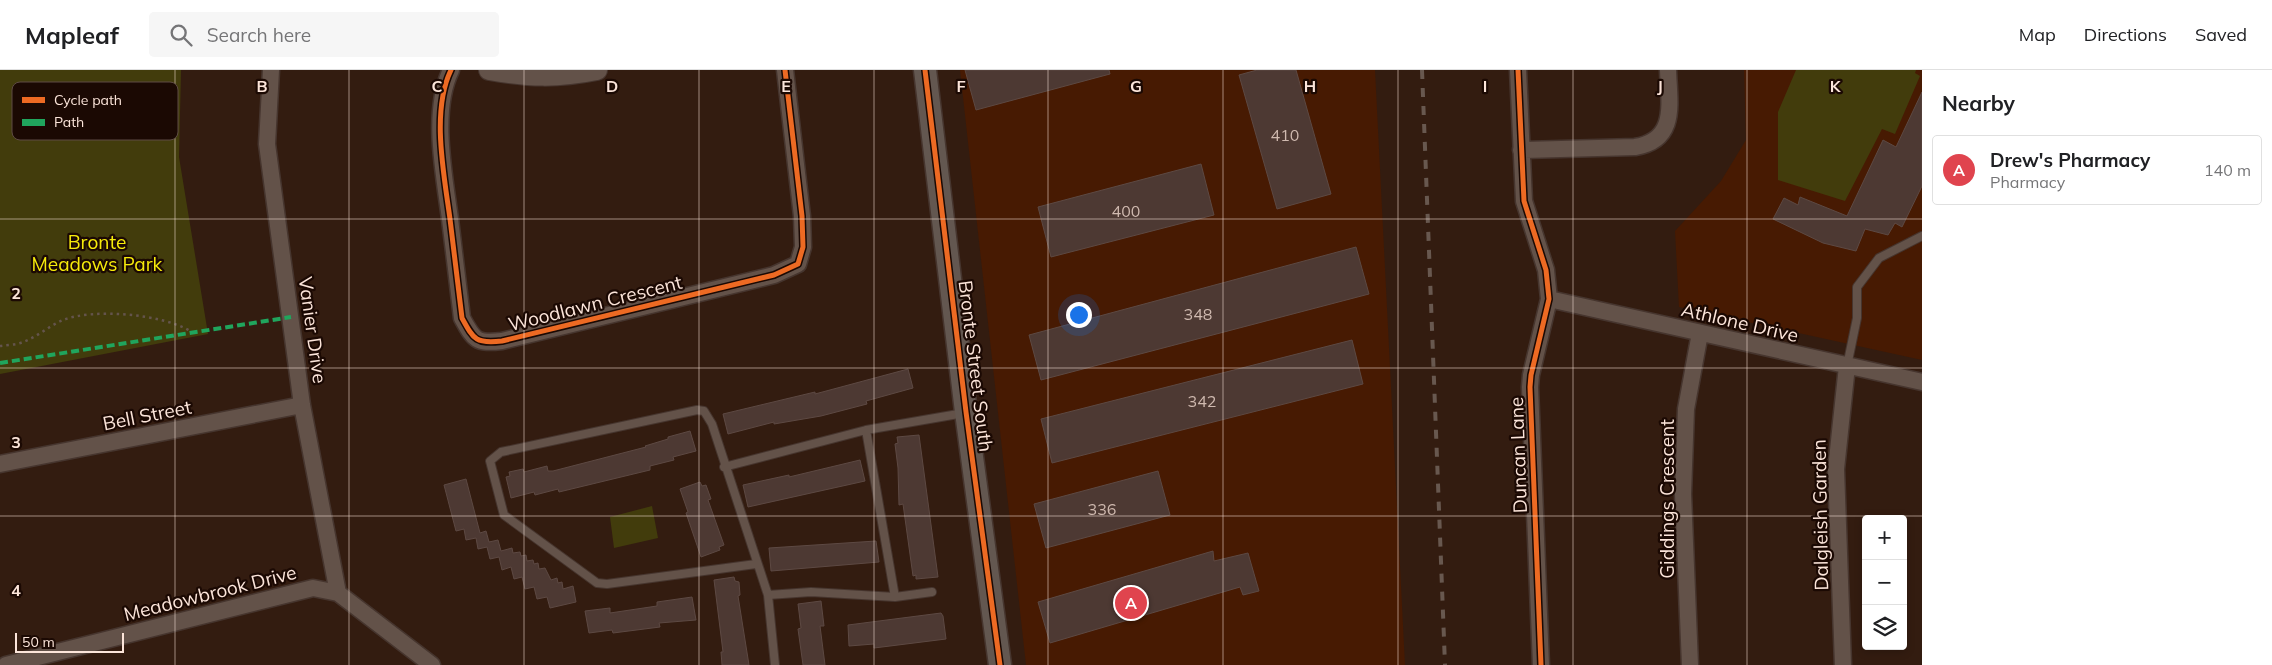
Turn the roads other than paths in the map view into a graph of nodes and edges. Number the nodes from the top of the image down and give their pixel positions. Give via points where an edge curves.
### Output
1 (271, 70) edge
2 (451, 70) edge
3 (489, 70) edge
4 (598, 70) edge
5 (785, 70) edge
6 (926, 70) edge
7 (1518, 70) edge
8 (1668, 70) edge
9 (1521, 150) junction
10 (1922, 236) edge
11 (1549, 299) junction
12 (1700, 333) junction
13 (1848, 366) junction
14 (1922, 382) edge
15 (302, 405) junction
16 (966, 412) junction
17 (866, 430) junction
18 (0, 464) edge
19 (724, 467) junction
20 (756, 564) junction
21 (932, 592) dead end
22 (338, 593) junction
23 (768, 595) junction
24 (895, 597) junction
25 (6, 665) edge
26 (432, 665) edge
27 (775, 665) edge
28 (1000, 665) edge
29 (1541, 665) edge
30 (1690, 665) edge
31 (1843, 665) edge

1 - 15 street, Vanier Drive via 267,144
2 - 5 street, Woodlawn Crescent via 446,80 440,117 445,186 462,318 474,338 485,343 774,275 798,264 803,248 802,216
3 - 4 street via 529,77
6 - 16 main road, Bronte Street South
7 - 9 street, Duncan Lane
8 - 9 street via 1668,120 1660,136 1651,143 1635,147
9 - 11 street, Duncan Lane via 1524,201 1542,254
10 - 13 lane via 1879,258 1857,287 1857,318
11 - 12 street, Athlone Drive
11 - 29 street, Duncan Lane via 1530,387
12 - 13 street, Athlone Drive
12 - 30 street, Giddings Crescent via 1686,409 1683,494
13 - 14 street, Athlone Drive
13 - 31 street, Dalgleish Garden via 1836,469
15 - 18 street, Bell Street
15 - 22 street, Vanier Drive
16 - 17 lane
16 - 28 main road, Bronte Street South
17 - 19 lane
17 - 24 lane
19 - 20 lane
19 - 20 lane via 708,416 697,410 501,452 490,461 504,515 597,583
20 - 23 lane
21 - 24 lane
22 - 25 street, Meadowbrook Drive via 313,588 296,591
22 - 26 street, Meadowbrook Drive
23 - 24 lane via 811,592
23 - 27 lane

